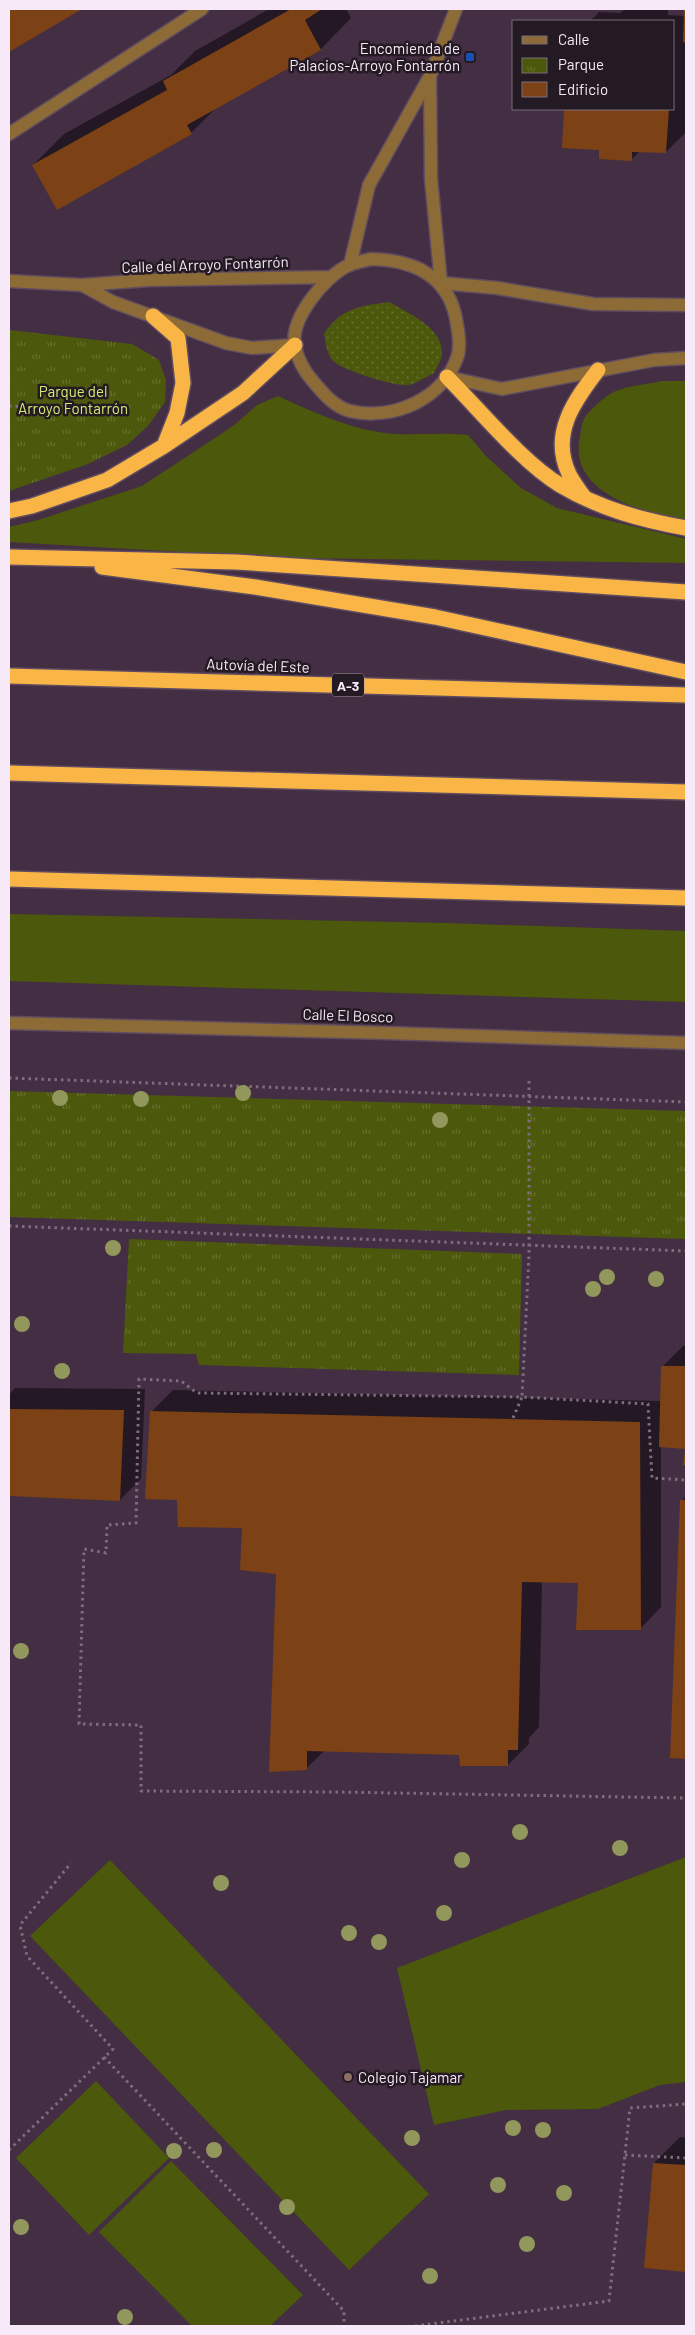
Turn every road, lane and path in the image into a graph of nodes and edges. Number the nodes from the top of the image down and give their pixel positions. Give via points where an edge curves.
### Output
1 (202, 9) edge
2 (456, 9) edge
3 (430, 76) junction
4 (9, 134) edge
5 (350, 265) junction
6 (330, 277) junction
7 (9, 281) edge
8 (441, 283) junction
9 (82, 285) junction
10 (686, 305) edge
11 (153, 316) junction
12 (295, 345) junction
13 (686, 358) edge
14 (598, 370) junction
15 (447, 376) junction
16 (9, 406) edge
17 (50, 408) dead end
18 (164, 446) junction
19 (585, 498) junction
20 (9, 511) edge
21 (686, 528) edge
22 (14, 557) edge
23 (686, 592) edge
24 (686, 672) edge
25 (9, 676) edge
26 (686, 695) edge
27 (9, 773) edge
28 (686, 792) edge
29 (9, 879) edge
30 (686, 898) edge
31 (9, 1023) edge
32 (686, 1043) edge
33 (9, 1078) edge
34 (529, 1081) dead end
35 (529, 1096) junction
36 (686, 1102) edge
37 (9, 1226) edge
38 (528, 1246) junction
39 (686, 1251) edge
40 (522, 1397) junction
41 (513, 1418) dead end
42 (686, 1480) edge
43 (686, 1798) edge
44 (72, 1863) dead end
45 (104, 2057) junction
46 (686, 2104) edge
47 (9, 2150) edge
48 (625, 2155) junction
49 (686, 2158) edge
50 (344, 2326) edge
51 (415, 2326) edge

1 - 4 street
2 - 3 street
3 - 5 street via 369,185
3 - 8 street via 431,180
5 - 6 street
5 - 8 street via 371,259 394,259 415,266
6 - 9 street, Calle del Arroyo Fontarrón via 148,280
6 - 12 street via 298,322
7 - 9 street, Calle del Arroyo Fontarrón
8 - 10 street via 497,288 593,304
8 - 15 street via 455,307 458,330 458,354
9 - 11 street, Calle del Arroyo Fontarrón via 113,302
11 - 12 street, Calle del Arroyo Fontarrón via 226,343 252,348
11 - 18 highway via 178,338 183,383 177,413
12 - 15 street via 304,370 324,396 349,410 376,413 403,410 429,395
12 - 18 highway via 243,393
13 - 14 street
14 - 15 street via 502,389
14 - 19 highway via 575,399 564,424 563,455 569,475
15 - 19 highway via 535,465 559,484
16 - 17 path
18 - 20 highway via 107,480
19 - 21 highway via 640,520
22 - 23 highway via 236,562
22 - 24 highway via 256,587 426,616
25 - 26 highway, Autovía del Este / A-3
27 - 28 highway
29 - 30 highway
31 - 32 street, Calle El Bosco
33 - 35 path
34 - 35 path
35 - 36 path
35 - 38 path
37 - 38 path
38 - 39 path
38 - 40 path
40 - 41 path
40 - 42 path via 648,1404 652,1478
40 - 43 path via 197,1393 180,1381 139,1379 136,1523 107,1525 106,1553 84,1549 79,1724 141,1726 141,1791
44 - 45 path via 20,1925 27,1956 113,2049
45 - 47 path
45 - 50 path via 344,2311
46 - 48 path via 630,2108
48 - 49 path
48 - 51 path via 609,2301

